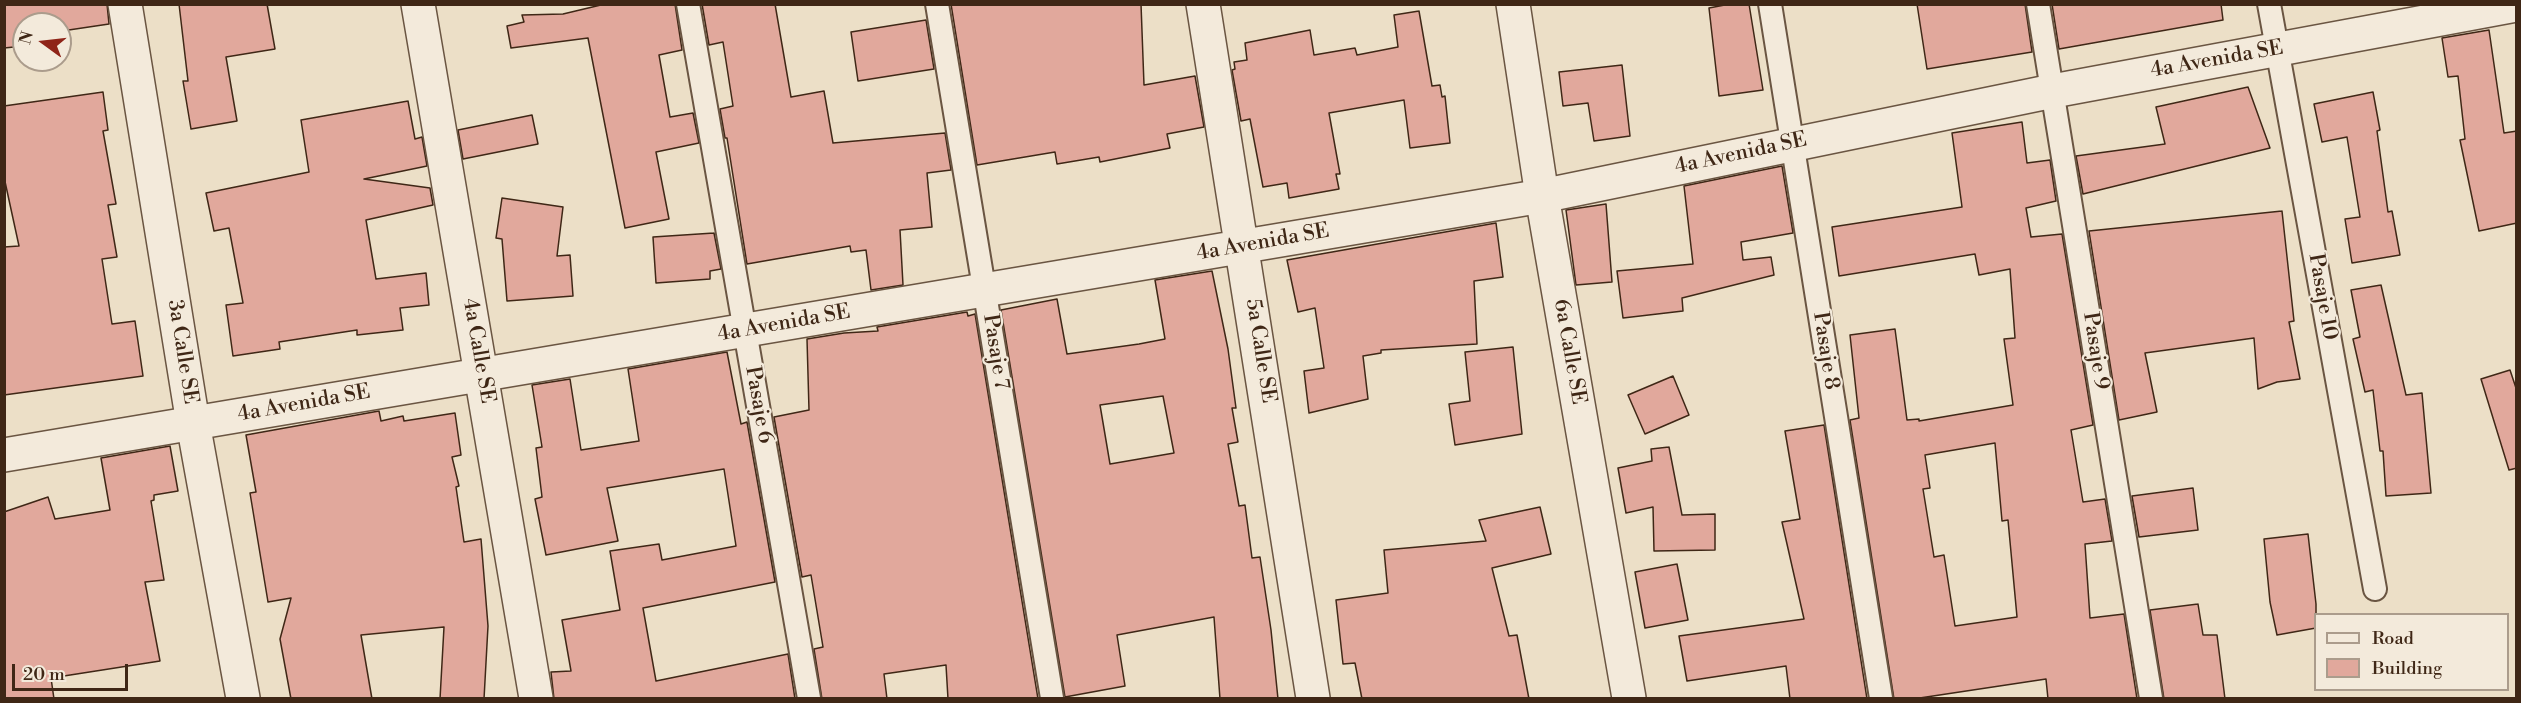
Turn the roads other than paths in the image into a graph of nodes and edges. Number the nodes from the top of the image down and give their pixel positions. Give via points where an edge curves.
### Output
1 (124, 4) edge
2 (418, 4) edge
3 (688, 4) edge
4 (937, 4) edge
5 (1203, 4) edge
6 (1512, 4) edge
7 (1770, 4) edge
8 (2038, 4) edge
9 (2269, 4) edge
10 (2517, 6) edge
11 (2277, 49) junction
12 (2053, 91) junction
13 (1792, 144) junction
14 (1542, 196) junction
15 (1243, 246) junction
16 (984, 290) junction
17 (745, 330) junction
18 (482, 374) junction
19 (194, 423) junction
20 (4, 455) edge
21 (2375, 589) dead end
22 (243, 699) edge
23 (536, 699) edge
24 (809, 699) edge
25 (1052, 699) edge
26 (1313, 699) edge
27 (1629, 699) edge
28 (1881, 699) edge
29 (2151, 699) edge

1 - 19 street, 3a Calle SE
2 - 18 street, 4a Calle SE
3 - 17 lane, Pasaje 6
4 - 16 lane, Pasaje 7
5 - 15 street, 5a Calle SE
6 - 14 street, 6a Calle SE
7 - 13 lane, Pasaje 8
8 - 12 lane, Pasaje 9
9 - 11 lane, Pasaje 10
10 - 11 street, 4a Avenida SE
11 - 12 street, 4a Avenida SE
11 - 21 lane, Pasaje 10
12 - 13 street, 4a Avenida SE
12 - 29 lane, Pasaje 9
13 - 14 street, 4a Avenida SE
13 - 28 lane, Pasaje 8
14 - 15 street, 4a Avenida SE
14 - 27 street, 6a Calle SE
15 - 16 street, 4a Avenida SE
15 - 26 street, 5a Calle SE
16 - 17 street, 4a Avenida SE
16 - 25 lane, Pasaje 7
17 - 18 street, 4a Avenida SE
17 - 24 lane, Pasaje 6
18 - 19 street, 4a Avenida SE
18 - 23 street, 4a Calle SE
19 - 20 street, 4a Avenida SE
19 - 22 street, 3a Calle SE

